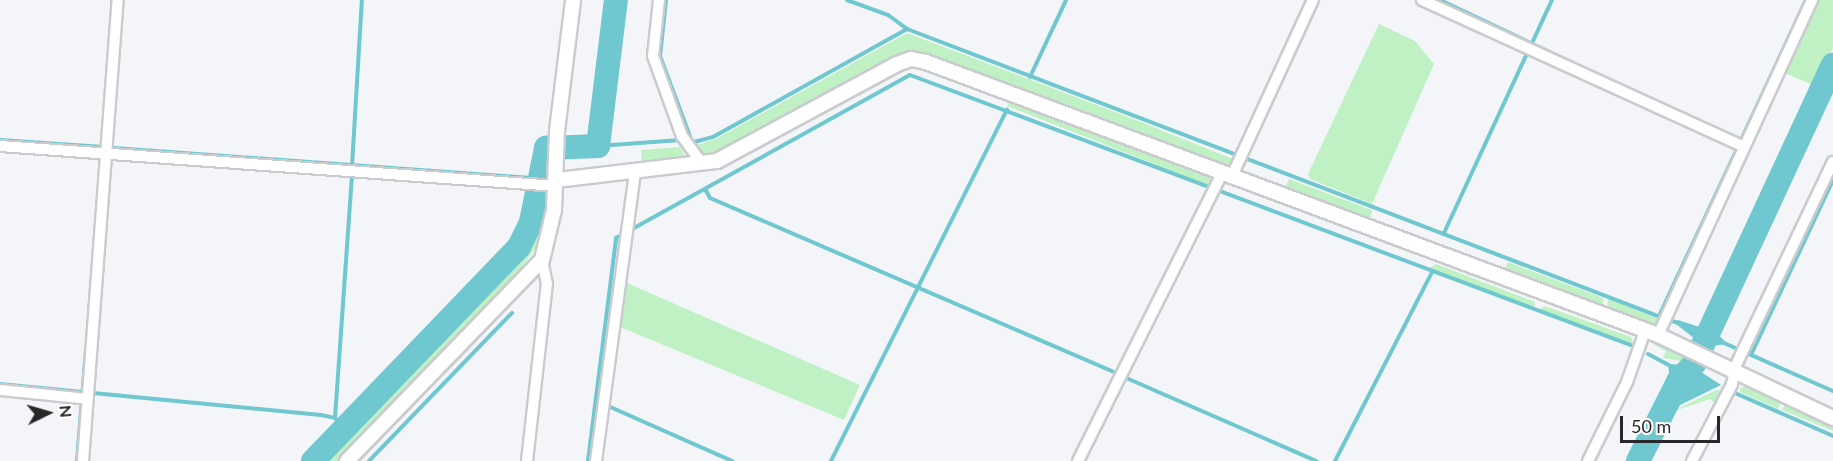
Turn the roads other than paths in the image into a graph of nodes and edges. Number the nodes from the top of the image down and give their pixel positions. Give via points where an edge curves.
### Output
1 (118, 0) edge
2 (573, 0) edge
3 (659, 0) edge
4 (1313, 0) edge
5 (1422, 0) edge
6 (1812, 0) edge
7 (0, 146) edge
8 (1743, 146) junction
9 (104, 153) junction
10 (1833, 162) edge
11 (702, 164) junction
12 (635, 172) junction
13 (1221, 183) junction
14 (549, 184) junction
15 (542, 260) junction
16 (1651, 333) junction
17 (1735, 372) junction
18 (0, 390) edge
19 (84, 398) junction
20 (1833, 418) edge
21 (83, 461) edge
22 (347, 461) edge
23 (527, 461) edge
24 (596, 461) edge
25 (1078, 461) edge
26 (1588, 461) edge
27 (1692, 461) edge

1 - 9 street
2 - 14 street via 557,148
3 - 11 street via 653,56 684,140
4 - 13 street via 1240,157
5 - 8 street
6 - 8 street
7 - 9 street
8 - 16 street
9 - 14 street
9 - 19 street
10 - 17 street
11 - 12 street
11 - 13 street via 731,156 911,59
12 - 14 street
12 - 24 street
13 - 16 street
13 - 25 street
14 - 15 street via 550,237
15 - 22 street
15 - 23 street via 547,284
16 - 17 street
16 - 26 street
17 - 20 street
17 - 27 street
18 - 19 street
19 - 21 street

